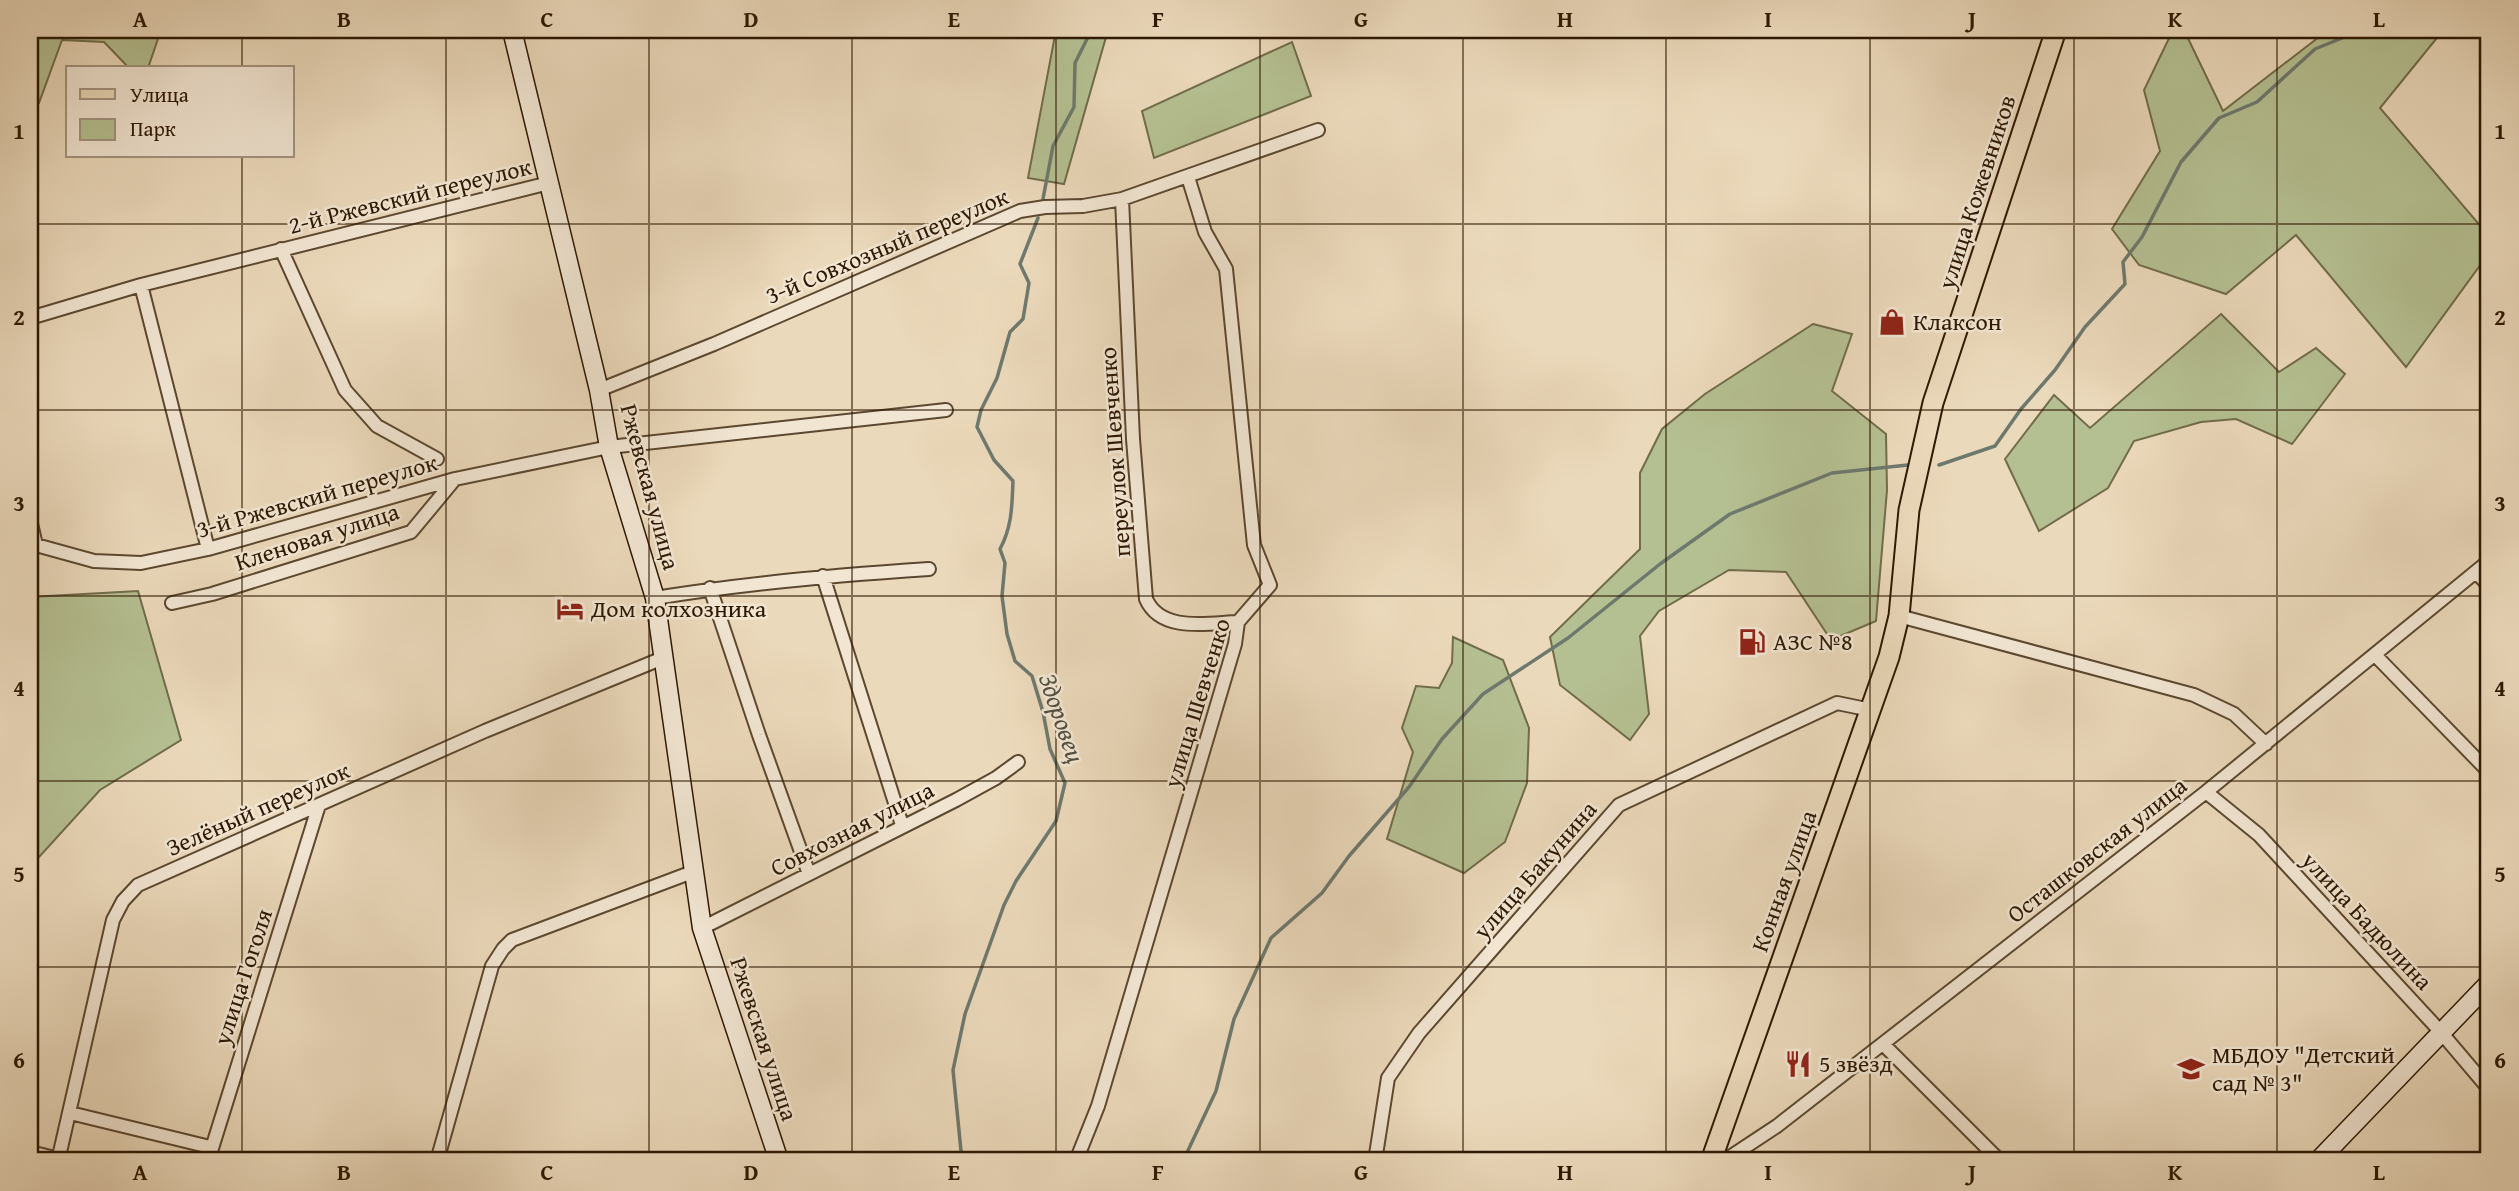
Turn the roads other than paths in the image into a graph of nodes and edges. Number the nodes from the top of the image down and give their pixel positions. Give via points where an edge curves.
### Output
1 (512, 30) edge
2 (2056, 30) edge
3 (1318, 130) dead end
4 (1188, 177) junction
5 (549, 183) junction
6 (1122, 199) junction
7 (281, 249) junction
8 (141, 285) junction
9 (30, 318) edge
10 (599, 390) junction
11 (946, 410) dead end
12 (609, 447) junction
13 (437, 458) dead end
14 (455, 479) junction
15 (30, 519) edge
16 (208, 549) junction
17 (2489, 561) edge
18 (929, 569) dead end
19 (2476, 572) junction
20 (823, 576) junction
21 (2489, 586) edge
22 (710, 589) junction
23 (654, 598) junction
24 (172, 603) dead end
25 (1899, 616) junction
26 (1238, 622) junction
27 (2375, 655) junction
28 (663, 658) junction
29 (1871, 710) junction
30 (2266, 744) junction
31 (1018, 762) dead end
32 (2489, 772) edge
33 (2206, 792) junction
34 (319, 805) junction
35 (902, 825) junction
36 (695, 872) junction
37 (809, 874) junction
38 (702, 928) junction
39 (2489, 984) edge
40 (2442, 1034) junction
41 (1883, 1044) junction
42 (2489, 1089) edge
43 (70, 1113) junction
44 (210, 1147) junction
45 (30, 1152) edge
46 (59, 1160) edge
47 (208, 1161) edge
48 (437, 1161) edge
49 (779, 1161) edge
50 (1076, 1161) edge
51 (1375, 1161) edge
52 (1711, 1161) edge
53 (1724, 1161) edge
54 (2000, 1161) edge
55 (2318, 1161) edge

1 - 5 main road, Ржевская улица
2 - 25 main road, улица Кожевников via 1933,403 1909,510
3 - 4 street, 3-й Совхозный переулок
4 - 6 street, 3-й Совхозный переулок
4 - 26 street, улица Шевченко via 1205,232 1226,269 1254,545 1270,585
5 - 7 street, 2-й Ржевский переулок
5 - 10 main road, Ржевская улица
6 - 10 street, 3-й Совхозный переулок via 1020,211
6 - 26 street, переулок Шевченко via 1146,599 1151,610 1179,624
7 - 8 street, 2-й Ржевский переулок
7 - 13 street, 2-й Ржевский переулок via 345,390 377,426
8 - 9 street, 2-й Ржевский переулок
8 - 16 street
10 - 12 main road, Ржевская улица
11 - 12 street
12 - 14 street, 3-й Ржевский переулок
12 - 23 main road, Ржевская улица
14 - 16 street, 3-й Ржевский переулок
14 - 24 street, Кленовая улица via 411,533
15 - 16 street, 3-й Ржевский переулок via 36,545 94,561 141,563
17 - 19 street, Осташковская улица
18 - 20 street
19 - 21 street
19 - 27 street, Осташковская улица
20 - 22 street
20 - 35 street
22 - 23 street
22 - 37 street
23 - 28 main road, Ржевская улица
25 - 29 main road, Конная улица
25 - 30 street via 2194,695 2234,714
26 - 50 street, улица Шевченко via 1236,644 1102,1093
27 - 30 street, Осташковская улица
27 - 32 street
28 - 34 street, Зелёный переулок
28 - 36 main road, Ржевская улица
29 - 51 street, улица Бакунина via 1837,702 1619,805 1419,1033 1388,1078
29 - 52 main road, Конная улица
30 - 33 street, Осташковская улица
31 - 35 street, Совхозная улица via 956,800
33 - 40 street, улица Бадюлина via 2259,835
33 - 41 street, Осташковская улица
34 - 43 street, Зелёный переулок via 138,885 123,901 105,948
34 - 44 street, улица Гоголя
35 - 37 street, Совхозная улица
36 - 38 main road, Ржевская улица
36 - 48 street via 512,940 503,949 492,966
37 - 38 street, Совхозная улица
38 - 49 main road, Ржевская улица
39 - 40 main road
40 - 42 street, улица Бадюлина
40 - 55 main road
41 - 53 street, Осташковская улица
41 - 54 street
43 - 44 street
43 - 46 street, Зелёный переулок
44 - 47 street, улица Гоголя
45 - 46 street

